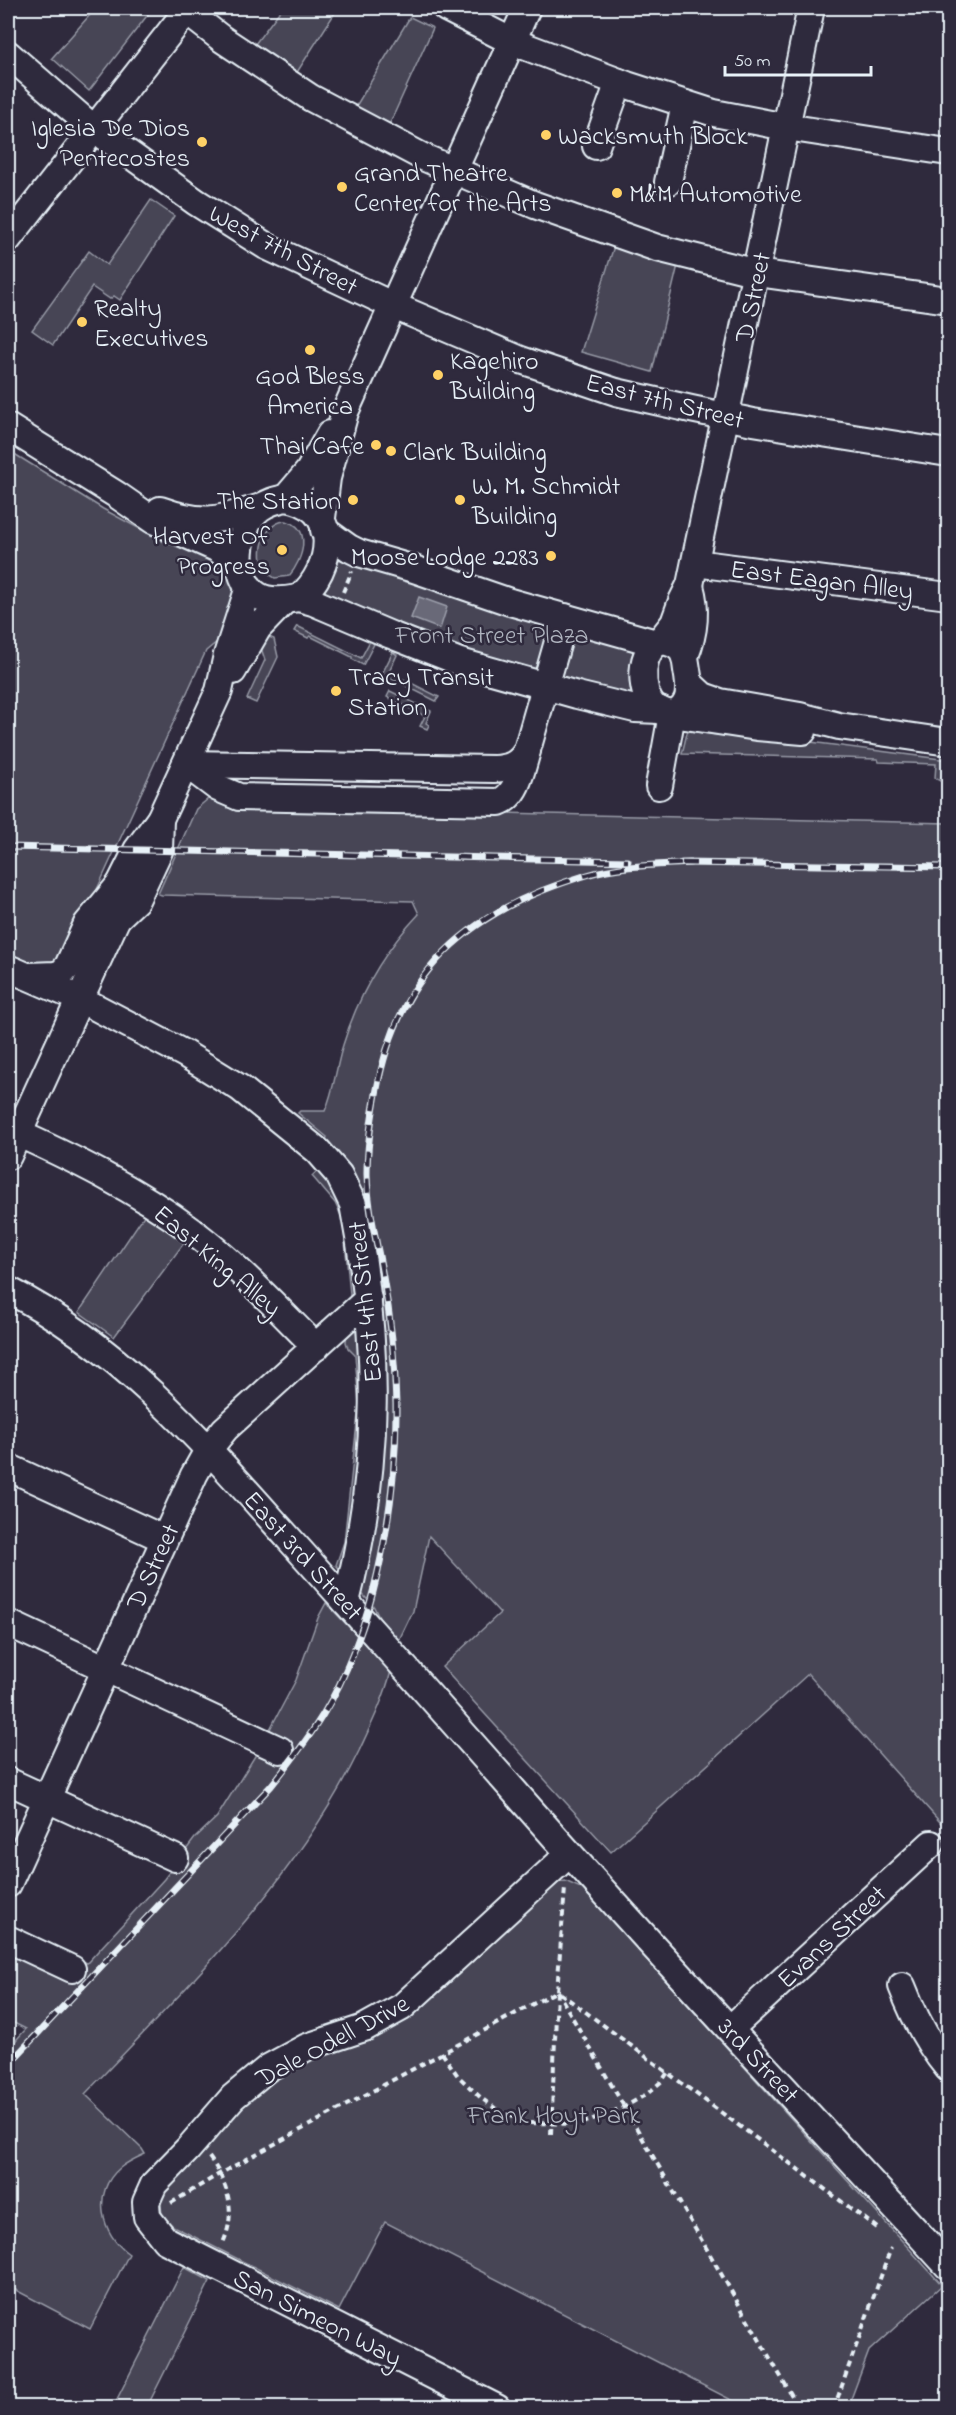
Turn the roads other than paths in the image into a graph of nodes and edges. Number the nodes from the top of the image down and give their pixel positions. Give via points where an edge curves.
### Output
1 (446, 8) edge
2 (527, 8) edge
3 (811, 8) edge
4 (186, 9) edge
5 (511, 40) junction
6 (8, 54) edge
7 (619, 82) junction
8 (686, 104) junction
9 (786, 127) junction
10 (93, 128) junction
11 (596, 147) dead end
12 (948, 152) edge
13 (454, 170) junction
14 (668, 182) dead end
15 (8, 239) edge
16 (757, 273) junction
17 (948, 300) edge
18 (394, 306) junction
19 (345, 412) junction
20 (727, 415) junction
21 (8, 427) edge
22 (948, 453) edge
23 (117, 495) junction
24 (286, 498) junction
25 (258, 508) junction
26 (323, 524) junction
27 (692, 574) junction
28 (245, 577) junction
29 (948, 596) edge
30 (292, 599) junction
31 (564, 617) junction
32 (657, 642) junction
33 (685, 656) junction
34 (689, 683) junction
35 (546, 686) junction
36 (219, 691) junction
37 (666, 712) junction
38 (839, 726) junction
39 (948, 742) edge
40 (186, 764) junction
41 (659, 786) dead end
42 (160, 819) junction
43 (120, 884) junction
44 (117, 918) junction
45 (18, 972) edge
46 (80, 999) junction
47 (11, 1139) edge
48 (8, 1290) edge
49 (369, 1299) junction
50 (316, 1347) junction
51 (208, 1450) junction
52 (8, 1467) edge
53 (164, 1539) junction
54 (346, 1602) junction
55 (8, 1623) edge
56 (106, 1668) junction
57 (280, 1750) dead end
58 (8, 1781) edge
59 (45, 1799) junction
60 (931, 1844) dead end
61 (569, 1854) junction
62 (175, 1858) dead end
63 (8, 1884) edge
64 (8, 1940) edge
65 (72, 1969) dead end
66 (902, 1986) dead end
67 (730, 2029) junction
68 (948, 2068) edge
69 (147, 2217) joint
70 (945, 2254) edge
71 (497, 2408) edge

1 - 5 street
2 - 5 street
3 - 9 street, D Street
4 - 10 street
4 - 13 street via 222,39 311,98
5 - 7 street
5 - 13 street
6 - 10 street, West 7th Street
7 - 8 street
7 - 11 street
8 - 9 street
8 - 14 street
9 - 12 street
9 - 16 street, D Street
10 - 15 street
10 - 18 street, West 7th Street via 196,202 266,246
13 - 16 street via 620,236
13 - 18 street
16 - 17 street
16 - 20 street, D Street
18 - 19 street
18 - 20 street, East 7th Street via 530,363 616,392
19 - 24 street via 309,471
19 - 26 street via 327,478
20 - 22 street, East 7th Street
20 - 27 street, D Street
21 - 23 street
23 - 25 street via 184,518 210,522
23 - 28 street via 153,520 218,549
24 - 25 street
24 - 26 street via 311,505
25 - 28 street via 242,534
26 - 30 street via 325,550 321,572 309,590
26 - 31 street via 342,544 359,553
27 - 29 street, East Eagan Alley
27 - 32 street, D Street via 674,623
27 - 33 street, D Street via 696,604
28 - 30 street via 257,595 272,600
28 - 36 street via 240,620
30 - 35 street via 313,602 452,659
30 - 36 street via 258,628
31 - 32 street
31 - 35 street
32 - 33 street via 675,645
32 - 37 street via 647,651 644,674 648,697
33 - 34 street
34 - 37 street via 685,705
34 - 38 street via 711,699
35 - 37 street via 619,705
35 - 40 street via 527,750 514,766 494,769
36 - 40 street
37 - 38 street via 798,731
37 - 41 street
38 - 39 street
40 - 42 street
42 - 43 street via 137,850
42 - 44 street via 159,851 136,900
43 - 44 street
43 - 45 street via 87,924 62,973
44 - 46 street
45 - 46 street, East 4th Street
46 - 47 street
46 - 49 street, East 4th Street via 240,1088 318,1151 339,1175 352,1204
47 - 50 street, East King Alley via 115,1182 152,1203 235,1267
48 - 51 street, East 3rd Street via 116,1361
49 - 50 street, D Street
49 - 54 street, East 4th Street via 372,1455 359,1552
50 - 51 street, D Street via 225,1429
51 - 53 street, D Street
51 - 54 street, East 3rd Street
52 - 53 street
53 - 56 street, D Street
54 - 61 street, East 3rd Street
55 - 56 street
56 - 57 street
56 - 59 street, D Street
58 - 59 street
59 - 62 street
59 - 63 street, D Street
60 - 67 street, Evans Street
61 - 67 street, 3rd Street
61 - 69 street, Dale Odell Drive via 402,2007 364,2028 307,2047 268,2068 233,2097 154,2184 146,2202
64 - 65 street
66 - 68 street via 917,2023
67 - 70 street, 3rd Street
69 - 71 street, San Simeon Way via 165,2240

